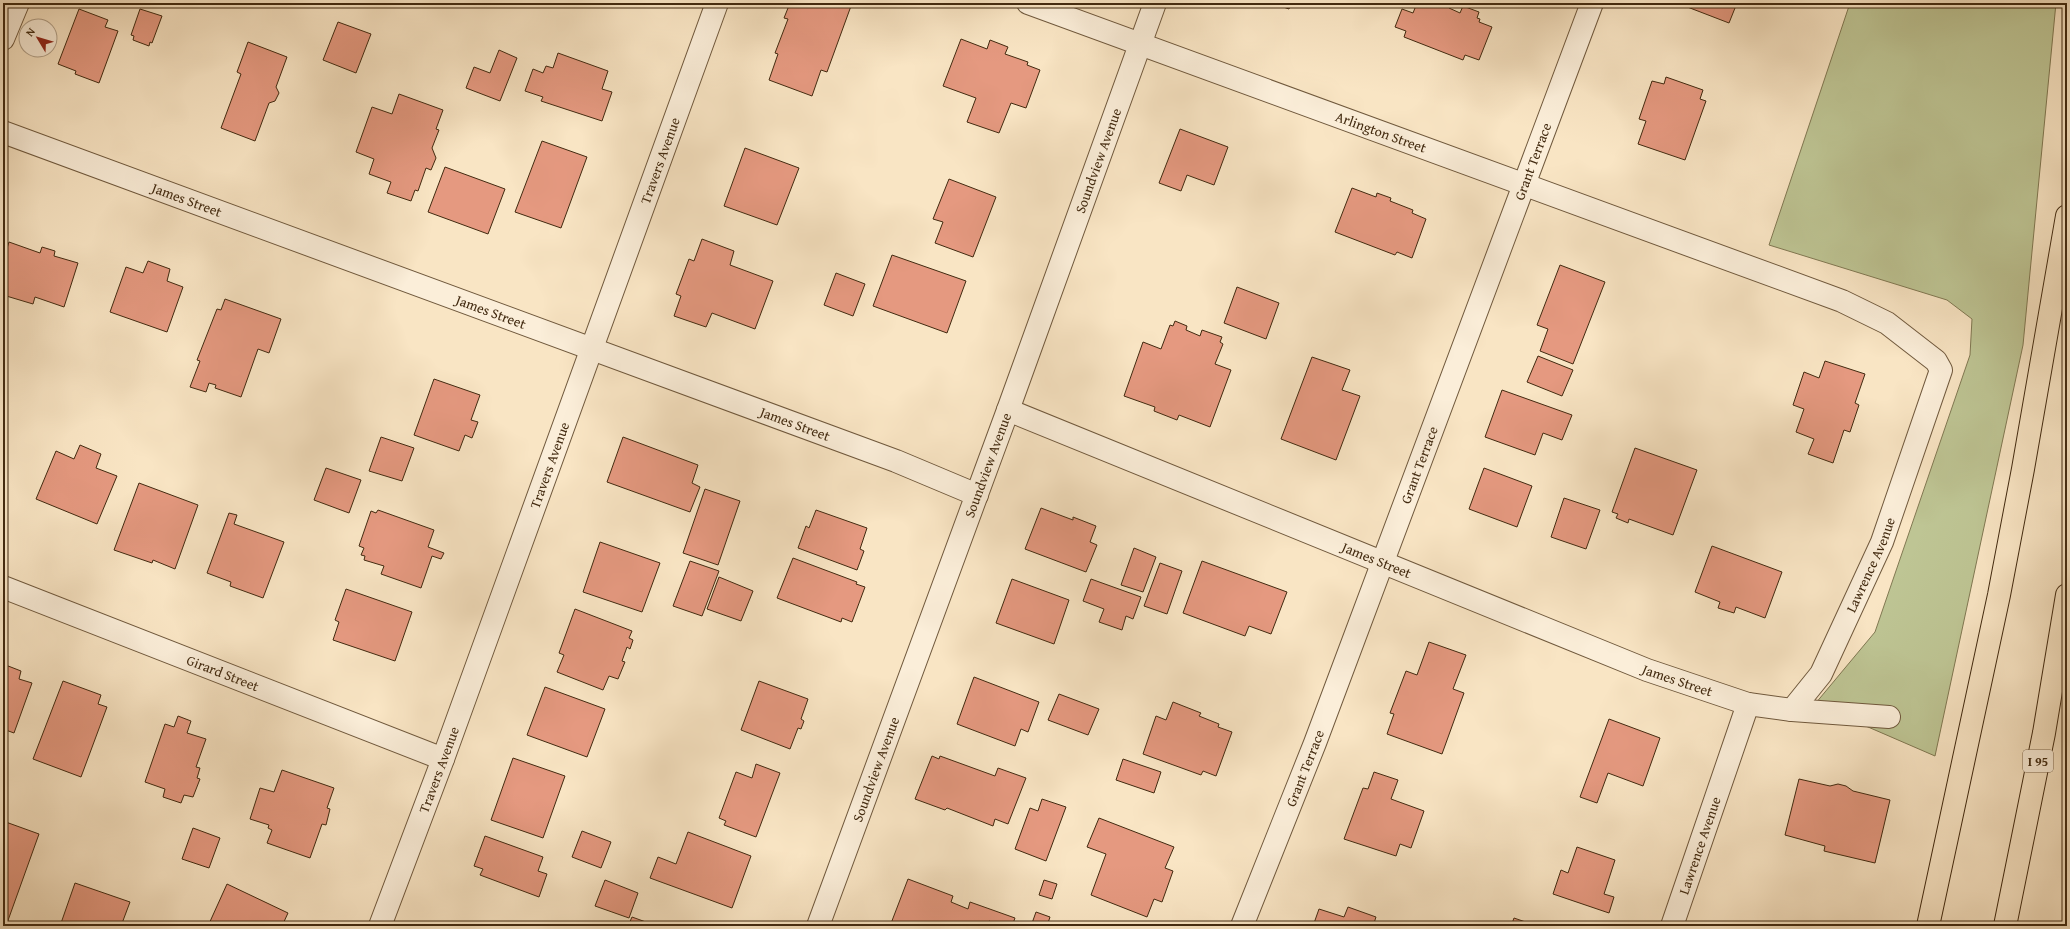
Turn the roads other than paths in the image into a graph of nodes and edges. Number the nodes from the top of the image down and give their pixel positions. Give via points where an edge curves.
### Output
1 (18, 3) edge
2 (717, 3) edge
3 (1028, 3) edge
4 (1155, 3) edge
5 (1592, 3) edge
6 (3, 39) edge
7 (1141, 46) junction
8 (3, 132) edge
9 (1525, 184) junction
10 (2067, 216) edge
11 (1734, 261) joint
12 (592, 349) junction
13 (1008, 410) junction
14 (978, 494) junction
15 (1382, 562) junction
16 (3, 587) edge
17 (2067, 595) edge
18 (1748, 704) junction
19 (1792, 710) junction
20 (1889, 716) dead end
21 (443, 759) junction
22 (380, 926) edge
23 (818, 926) edge
24 (1242, 926) edge
25 (1672, 926) edge
26 (1928, 926) edge
27 (2005, 926) edge

1 - 6 street
2 - 12 street, Travers Avenue
3 - 7 street, Arlington Street
4 - 7 street, Soundview Avenue
5 - 9 street, Grant Terrace
7 - 9 street, Arlington Street
7 - 13 street, Soundview Avenue
8 - 12 street, James Street
9 - 11 street, Arlington Street
9 - 15 street, Grant Terrace
10 - 26 highway via 2002,580
11 - 19 street, Lawrence Avenue via 1842,301 1887,323 1936,361 1941,370 1882,542 1821,674
12 - 14 street, James Street via 896,461
12 - 21 street, Travers Avenue
13 - 14 street, Soundview Avenue
13 - 15 street, James Street
14 - 23 street, Soundview Avenue
15 - 18 street, James Street via 1647,670
15 - 24 street, Grant Terrace via 1315,743
16 - 21 street, Girard Street
17 - 27 highway, I 95 via 2044,733
18 - 19 street
18 - 25 street, Lawrence Avenue
19 - 20 street
21 - 22 street, Travers Avenue

